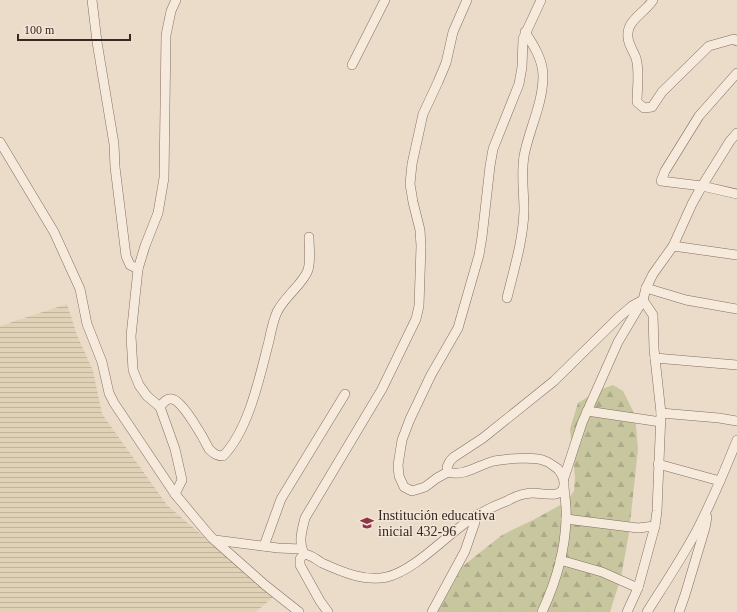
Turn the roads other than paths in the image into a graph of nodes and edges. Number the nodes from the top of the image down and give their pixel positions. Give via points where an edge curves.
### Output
1 (92, 0) edge
2 (176, 0) edge
3 (467, 0) edge
4 (541, 0) edge
5 (653, 0) edge
6 (382, 1) edge
7 (526, 32) junction
8 (737, 41) edge
9 (352, 65) dead end
10 (737, 73) edge
11 (737, 133) edge
12 (0, 142) edge
13 (702, 186) junction
14 (737, 194) edge
15 (309, 237) dead end
16 (673, 246) junction
17 (737, 255) edge
18 (138, 269) junction
19 (646, 288) junction
20 (507, 298) dead end
21 (643, 300) junction
22 (737, 309) edge
23 (655, 358) junction
24 (737, 365) edge
25 (345, 394) dead end
26 (160, 407) junction
27 (587, 412) junction
28 (661, 417) junction
29 (737, 421) edge
30 (737, 440) edge
31 (658, 464) junction
32 (448, 472) junction
33 (564, 482) junction
34 (720, 482) junction
35 (176, 494) junction
36 (708, 506) junction
37 (474, 517) junction
38 (566, 519) junction
39 (654, 526) junction
40 (214, 539) junction
41 (264, 546) junction
42 (303, 551) junction
43 (560, 560) junction
44 (638, 588) junction
45 (299, 612) edge
46 (328, 612) edge
47 (432, 612) edge
48 (542, 612) edge
49 (627, 612) edge
50 (647, 612) edge
51 (679, 612) edge

1 - 18 street via 114,144 126,256 130,265
2 - 18 street via 166,35 164,178 158,213
3 - 42 street via 453,32 446,63 423,114 412,164 410,184 421,246 419,306 416,319 382,389 305,518 301,535
4 - 7 street
5 - 8 street via 647,9 632,21 628,29 629,43 637,65 637,102 644,108 652,107 662,92 709,46
6 - 9 street
7 - 20 street via 539,54 543,83 524,158 522,242
7 - 32 street via 523,39 519,84 493,149 482,237 458,328 428,381 402,440 398,465 404,487 412,491 425,487
10 - 13 street via 699,116 661,181
11 - 13 street
12 - 35 street via 54,232 80,289 87,324 102,362 109,394
13 - 14 street
13 - 16 street
15 - 26 street via 310,263 307,272 276,314 251,404 238,436 227,452 223,456 213,454 177,401 168,399
16 - 17 street
16 - 19 street
18 - 26 street via 131,336 133,370 138,385
19 - 21 street
19 - 22 street via 686,300
21 - 23 street via 653,315
21 - 27 street via 618,342
21 - 32 street via 618,318 554,381 483,438 454,457 450,461
23 - 24 street
23 - 28 street
25 - 41 street via 281,499
26 - 35 street via 175,449 182,480
27 - 28 street
27 - 33 street
28 - 29 street via 719,418
28 - 31 street
30 - 34 street
31 - 34 street
31 - 39 street via 657,511
32 - 33 street via 465,472 494,461 536,459 545,460 558,469
33 - 37 street via 562,492 557,494 519,495
33 - 38 street
34 - 36 street
35 - 40 street
36 - 50 street via 698,529
36 - 51 street via 705,528
37 - 42 street via 406,569 387,577 356,576 333,568
37 - 47 street via 475,522 465,551
38 - 39 street via 638,528
38 - 43 street
39 - 44 street
40 - 41 street
40 - 45 street
41 - 42 street
42 - 46 street via 300,565
43 - 44 street via 602,572
43 - 48 street
44 - 49 street

